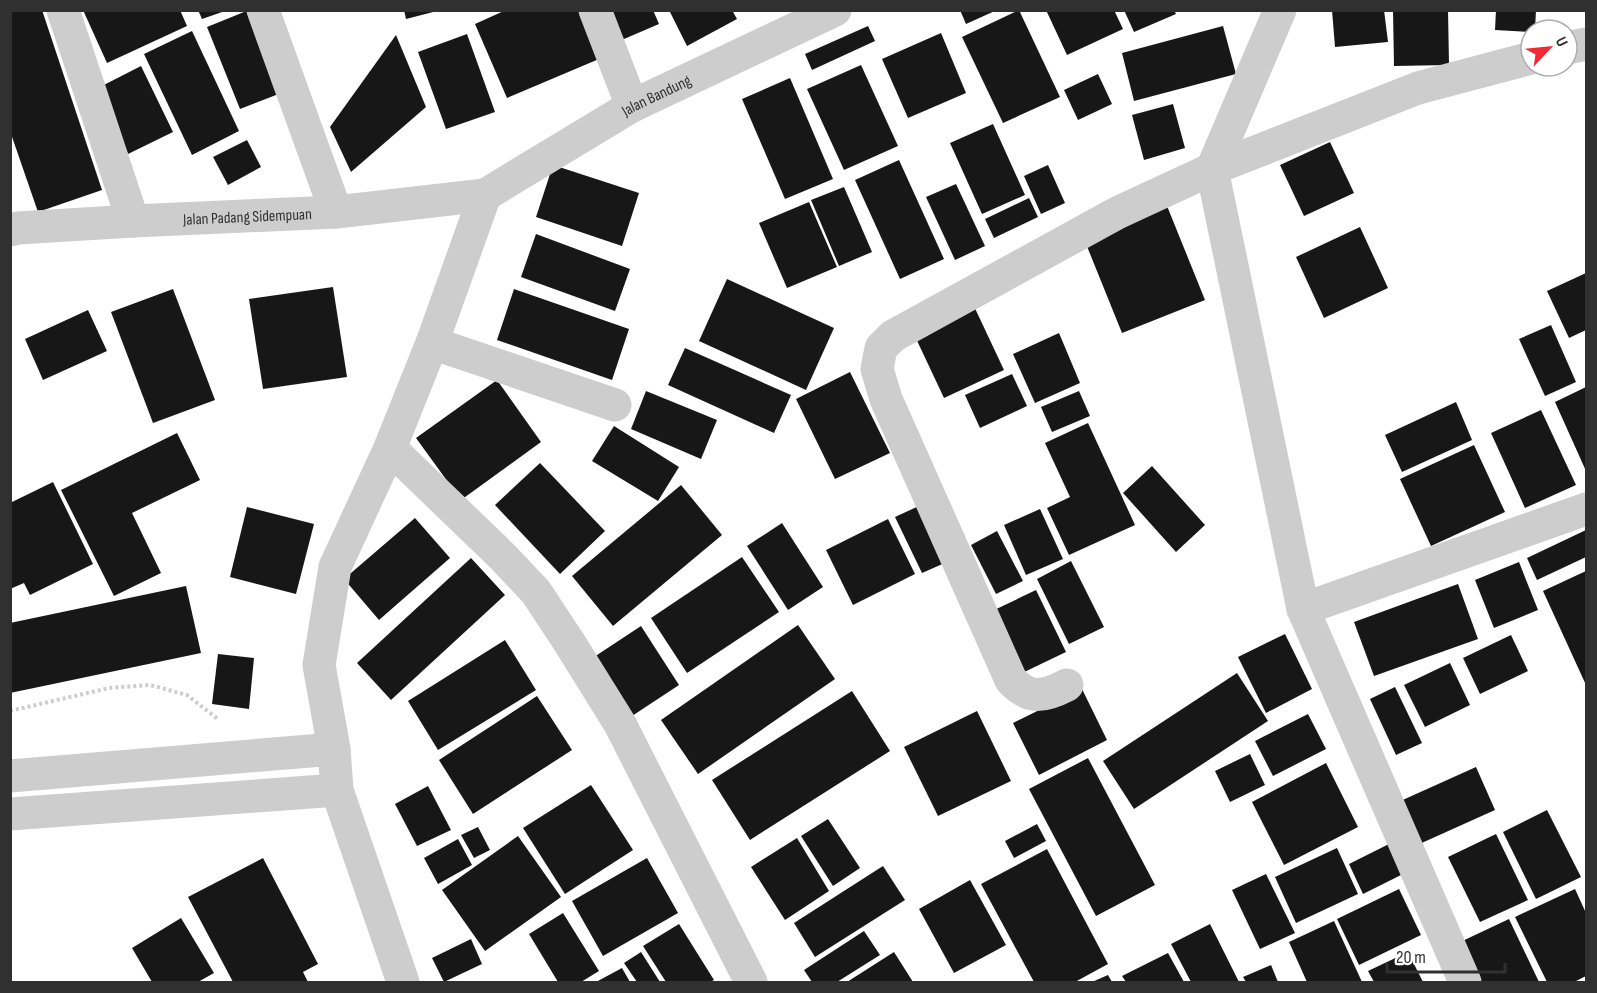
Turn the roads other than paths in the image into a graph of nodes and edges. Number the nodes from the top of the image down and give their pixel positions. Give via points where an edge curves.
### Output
1 (63, 10) edge
2 (263, 10) edge
3 (595, 10) edge
4 (835, 10) edge
5 (1280, 10) edge
6 (1519, 61) edge
7 (632, 106) junction
8 (1212, 169) junction
9 (485, 195) junction
10 (336, 212) junction
11 (13, 221) edge
12 (133, 221) junction
13 (432, 343) junction
14 (615, 405) dead end
15 (390, 448) junction
16 (1587, 509) edge
17 (1303, 609) junction
18 (1067, 685) dead end
19 (334, 749) junction
20 (10, 776) edge
21 (337, 790) junction
22 (10, 814) edge
23 (403, 982) edge
24 (751, 982) edge
25 (1465, 982) edge

1 - 12 street
2 - 10 street
3 - 7 street
4 - 7 street, Jalan Bandung
5 - 8 street
6 - 8 street via 1418,88
7 - 9 street, Jalan Bandung
8 - 17 street
8 - 18 street via 1117,213 893,336 881,348 877,369 886,399 1011,680 1030,694 1053,692
9 - 10 street, Jalan Padang Sidempuan
9 - 13 street
10 - 12 street, Jalan Padang Sidempuan
11 - 12 street, Jalan Padang Sidempuan
13 - 14 street
13 - 15 street
15 - 19 street via 335,567 320,665
15 - 24 street via 536,592 620,724
16 - 17 street
17 - 25 street
19 - 20 street
19 - 21 street
21 - 22 street
21 - 23 street

